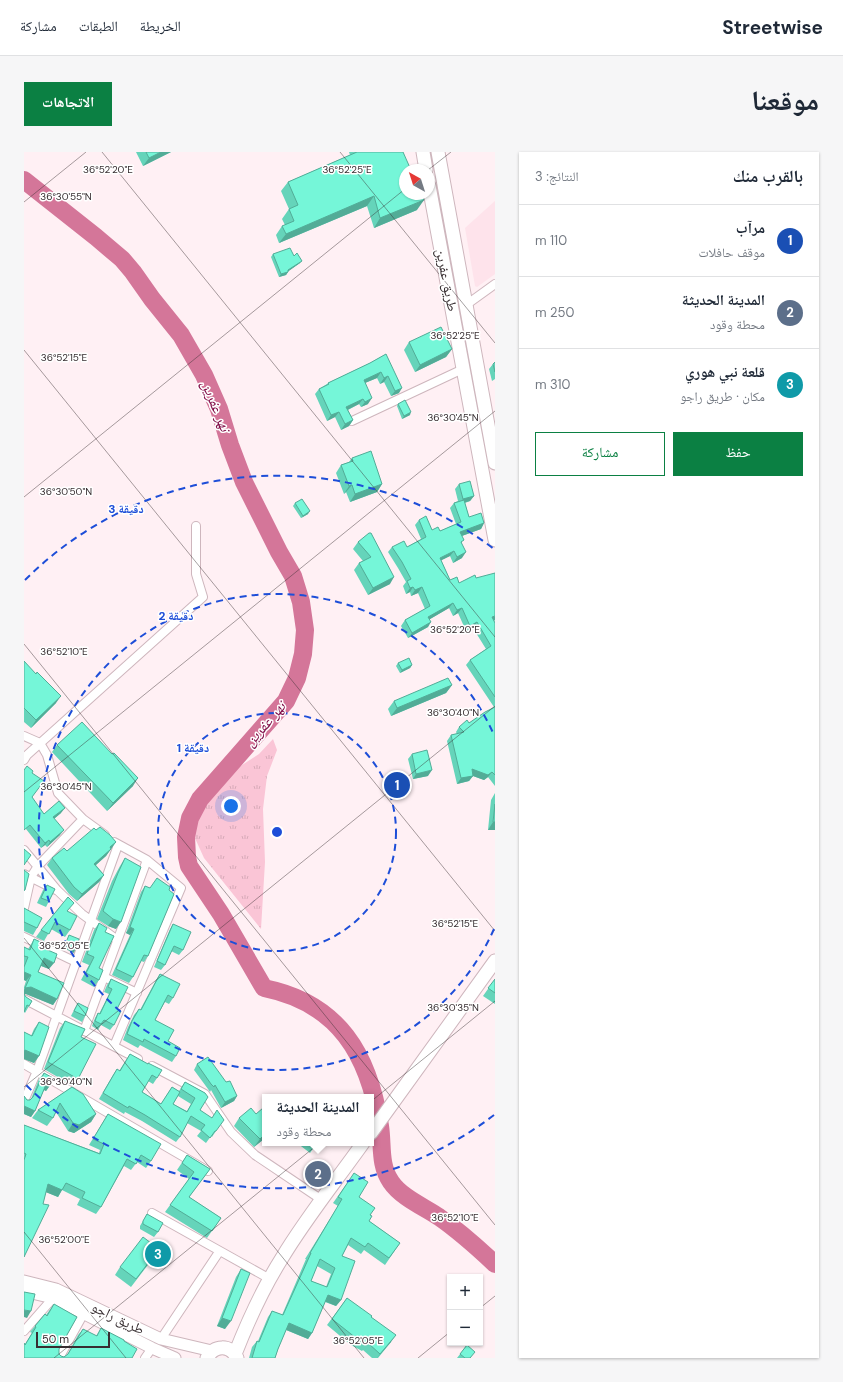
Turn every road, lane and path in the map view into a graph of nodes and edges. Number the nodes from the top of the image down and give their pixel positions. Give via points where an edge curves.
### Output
1 (423, 152) edge
2 (438, 152) edge
3 (425, 164) edge
4 (432, 200) edge
5 (495, 284) edge
6 (466, 305) junction
7 (463, 369) junction
8 (352, 421) edge
9 (495, 463) edge
10 (196, 526) dead end
11 (495, 540) edge
12 (24, 736) edge
13 (40, 744) junction
14 (24, 760) edge
15 (83, 819) junction
16 (118, 845) junction
17 (24, 850) edge
18 (147, 860) junction
19 (38, 866) junction
20 (27, 876) edge
21 (57, 890) junction
22 (24, 908) edge
23 (91, 921) junction
24 (24, 937) edge
25 (118, 940) junction
26 (495, 954) edge
27 (76, 962) junction
28 (492, 965) edge
29 (104, 976) junction
30 (136, 993) junction
31 (24, 999) edge
32 (56, 1016) junction
33 (84, 1031) junction
34 (114, 1046) junction
35 (24, 1064) edge
36 (37, 1071) junction
37 (24, 1101) edge
38 (374, 1129) edge
39 (361, 1146) edge
40 (208, 1171) edge
41 (322, 1200) junction
42 (152, 1213) dead end
43 (219, 1252) junction
44 (270, 1279) junction
45 (24, 1281) edge
46 (24, 1291) edge
47 (54, 1294) junction
48 (84, 1313) junction
49 (24, 1331) edge
50 (161, 1338) junction
51 (152, 1348) junction
52 (209, 1354) edge
53 (236, 1356) edge
54 (59, 1358) edge
55 (145, 1358) edge
56 (175, 1358) edge

1 - 3 main road
2 - 6 main road, طريق عفرين
4 - 7 main road, طريق عفرين
5 - 6 street
6 - 9 main road, طريق عفرين
7 - 8 street via 405,392
7 - 11 main road, طريق عفرين
10 - 13 street via 196,574 203,597
12 - 13 street
13 - 14 street
13 - 15 street via 47,754 58,793
15 - 16 street
15 - 19 street
16 - 18 street
16 - 23 street
17 - 19 street
18 - 25 street
18 - 30 street via 181,888
19 - 20 street
19 - 21 street
20 - 21 street
20 - 22 street
21 - 23 street
23 - 25 street
23 - 27 street
24 - 27 street
25 - 29 street
26 - 28 main road
27 - 32 street
28 - 38 main road
29 - 30 street
29 - 33 street
30 - 34 street
31 - 32 street
32 - 33 street
32 - 36 street
33 - 34 street
34 - 41 street via 205,1094 231,1132 255,1155
35 - 36 street
36 - 37 street
36 - 40 street
39 - 41 main road
41 - 44 main road via 294,1238
42 - 43 street
43 - 44 street
43 - 50 street
44 - 53 main road via 248,1322
45 - 47 main road, طريق راجو
46 - 47 main road, طريق راجو
47 - 48 main road, طريق راجو
47 - 49 street
47 - 50 main road, طريق راجو
48 - 51 main road, طريق راجو
48 - 54 street
50 - 52 main road, طريق راجو
51 - 55 street
51 - 56 main road, طريق راجو
52 - 53 main road via 216,1348 224,1348

